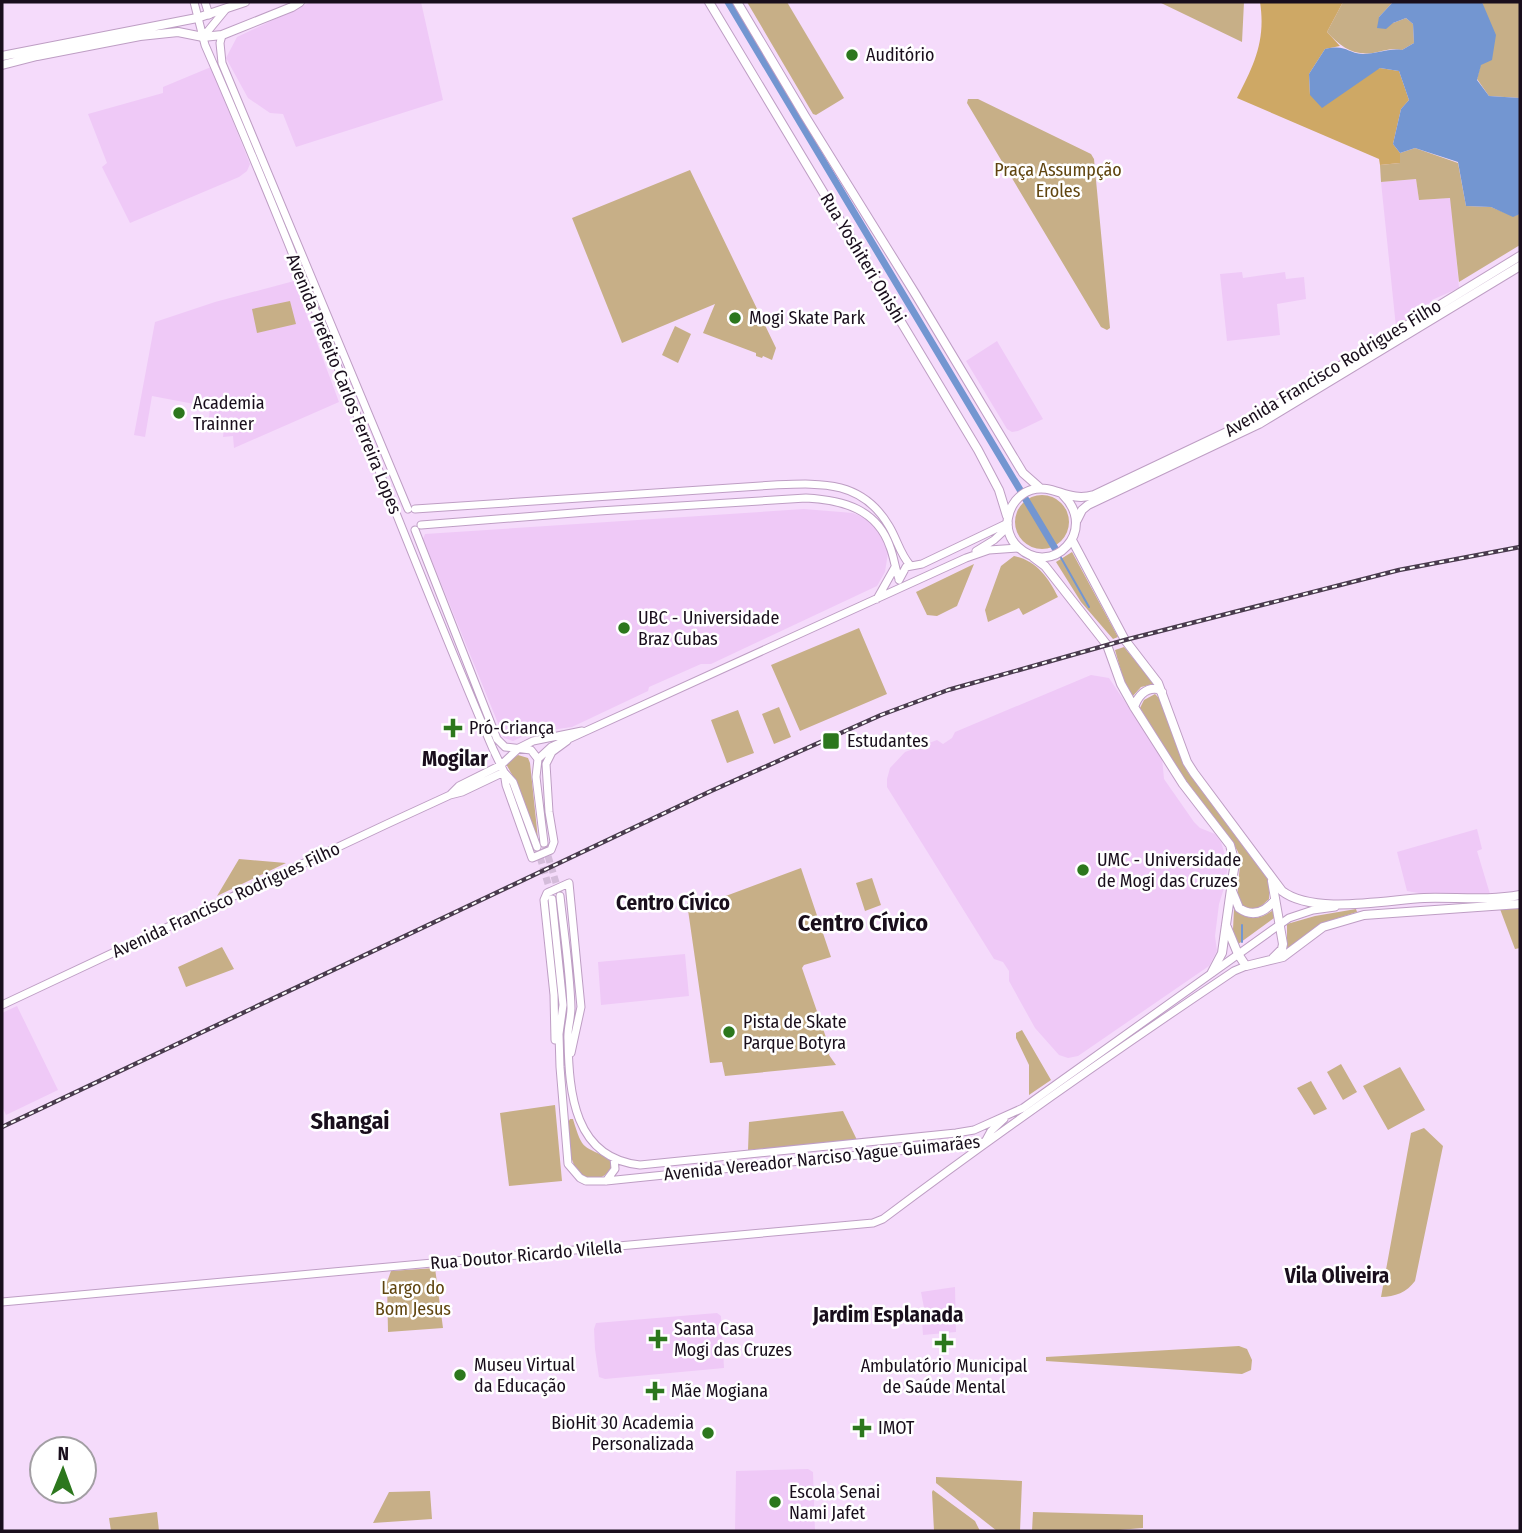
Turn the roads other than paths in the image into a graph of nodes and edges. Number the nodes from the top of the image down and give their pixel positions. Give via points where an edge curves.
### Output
1 (194, 2) edge
2 (205, 2) edge
3 (245, 2) edge
4 (283, 2) edge
5 (300, 2) edge
6 (709, 2) edge
7 (737, 2) edge
8 (226, 9) junction
9 (209, 15) junction
10 (269, 16) junction
11 (195, 18) junction
12 (222, 35) junction
13 (203, 37) junction
14 (2, 56) edge
15 (2, 65) edge
16 (1520, 256) edge
17 (1520, 266) edge
18 (808, 484) junction
19 (1040, 488) junction
20 (1063, 495) junction
21 (601, 496) junction
22 (587, 497) junction
23 (808, 498) junction
24 (411, 509) junction
25 (599, 511) junction
26 (589, 512) junction
27 (1077, 520) junction
28 (401, 523) junction
29 (1008, 523) junction
30 (418, 527) junction
31 (1072, 540) junction
32 (1022, 550) junction
33 (966, 558) junction
34 (910, 565) junction
35 (895, 566) junction
36 (899, 579) junction
37 (902, 588) junction
38 (877, 599) junction
39 (1162, 692) junction
40 (1134, 707) junction
41 (593, 728) junction
42 (567, 741) junction
43 (519, 748) junction
44 (538, 759) junction
45 (502, 768) junction
46 (1271, 877) junction
47 (1231, 888) junction
48 (1520, 895) edge
49 (1275, 900) junction
50 (1359, 904) junction
51 (1520, 904) edge
52 (1225, 922) junction
53 (1280, 924) junction
54 (1238, 954) junction
55 (1271, 960) junction
56 (1246, 965) junction
57 (1212, 972) junction
58 (2, 1004) edge
59 (570, 1057) junction
60 (560, 1067) junction
61 (1008, 1116) junction
62 (974, 1130) junction
63 (981, 1143) junction
64 (614, 1158) junction
65 (606, 1181) junction
66 (2, 1302) edge

1 - 11 main road, Avenida Prefeito Carlos Ferreira Lopes
2 - 9 main road
3 - 8 main road
4 - 10 main road
5 - 10 main road
6 - 29 main road, Rua Yoshiteri Onishi via 978,450 999,490
7 - 19 main road, Rua Yoshiteri Onishi via 1023,473
8 - 9 main road
8 - 13 main road
9 - 11 main road
10 - 12 main road
11 - 13 main road, Avenida Prefeito Carlos Ferreira Lopes
11 - 14 main road
12 - 13 main road
12 - 24 main road, Avenida Prefeito Carlos Ferreira Lopes via 222,63
13 - 15 main road via 178,32 140,36
13 - 28 main road, Avenida Prefeito Carlos Ferreira Lopes
16 - 20 main road, Avenida Francisco Rodrigues Filho via 1252,420 1094,495
17 - 27 main road, Avenida Francisco Rodrigues Filho via 1259,424 1088,505
18 - 21 main road
18 - 23 main road
18 - 34 main road via 845,489 872,504
19 - 20 main road, Avenida Francisco Rodrigues Filho
19 - 29 main road, Avenida Francisco Rodrigues Filho via 1015,502
20 - 27 main road
21 - 22 main road
21 - 25 main road
22 - 24 main road
22 - 26 main road
23 - 25 main road
23 - 35 main road via 853,506 871,516 888,541
24 - 28 main road
24 - 30 main road via 422,516
25 - 26 main road
26 - 30 main road
27 - 31 main road
28 - 30 main road via 408,530
28 - 45 main road, Avenida Prefeito Carlos Ferreira Lopes
29 - 32 main road via 1010,536
29 - 33 main road, Avenida Francisco Rodrigues Filho via 994,540
29 - 34 main road via 922,564
30 - 43 main road, Avenida Prefeito Carlos Ferreira Lopes via 497,739 505,747
31 - 32 main road, Avenida Francisco Rodrigues Filho via 1055,555 1032,556
31 - 39 main road via 1125,640
32 - 33 main road, Avenida Francisco Rodrigues Filho via 989,550
32 - 40 main road via 1045,566 1107,645
33 - 37 main road, Avenida Francisco Rodrigues Filho
34 - 36 main road
35 - 36 main road
35 - 38 main road
36 - 37 main road
37 - 38 main road, Avenida Francisco Rodrigues Filho
38 - 41 main road, Avenida Francisco Rodrigues Filho
39 - 40 main road via 1148,690
39 - 46 main road via 1187,762
40 - 47 main road via 1183,784 1230,845 1235,863
41 - 42 main road, Avenida Francisco Rodrigues Filho
41 - 43 main road, Avenida Francisco Rodrigues Filho via 546,737
42 - 44 main road, Avenida Francisco Rodrigues Filho
42 - 45 main road via 552,752 546,764 554,842 551,850 532,858
43 - 44 main road, Avenida Prefeito Carlos Ferreira Lopes via 531,750
43 - 45 main road, Avenida Francisco Rodrigues Filho
44 - 45 main road via 540,845 517,790
45 - 58 main road, Avenida Francisco Rodrigues Filho via 462,792
46 - 49 main road
46 - 50 main road via 1282,891 1299,900
47 - 49 main road via 1238,908 1251,914 1264,911
47 - 52 main road
48 - 50 main road, Avenida Vereador Narciso Yague Guimarães
49 - 53 main road
50 - 53 main road, Avenida Vereador Narciso Yague Guimarães via 1313,910
51 - 55 main road, Avenida Vereador Narciso Yague Guimarães via 1350,917 1323,927 1293,952
52 - 54 main road
52 - 57 main road via 1221,956
53 - 54 main road, Avenida Vereador Narciso Yague Guimarães
53 - 55 main road via 1282,949
54 - 56 main road
54 - 57 main road, Avenida Vereador Narciso Yague Guimarães
55 - 56 main road, Avenida Vereador Narciso Yague Guimarães
56 - 63 main road, Avenida Vereador Narciso Yague Guimarães
57 - 61 main road, Avenida Vereador Narciso Yague Guimarães
59 - 60 main road via 570,1005 556,897 563,1005
59 - 60 main road via 581,1007 569,883 547,893 544,902
59 - 64 main road via 578,1119 591,1141
60 - 65 main road, Avenida Vereador Narciso Yague Guimarães via 568,1164 586,1181
61 - 62 main road, Avenida Vereador Narciso Yague Guimarães
61 - 63 main road
62 - 63 main road
62 - 64 main road, Avenida Vereador Narciso Yague Guimarães via 658,1164 630,1164
63 - 65 main road, Avenida Vereador Narciso Yague Guimarães
63 - 66 main road, Rua Doutor Ricardo Vilella via 883,1219 863,1225
64 - 65 main road via 615,1169

